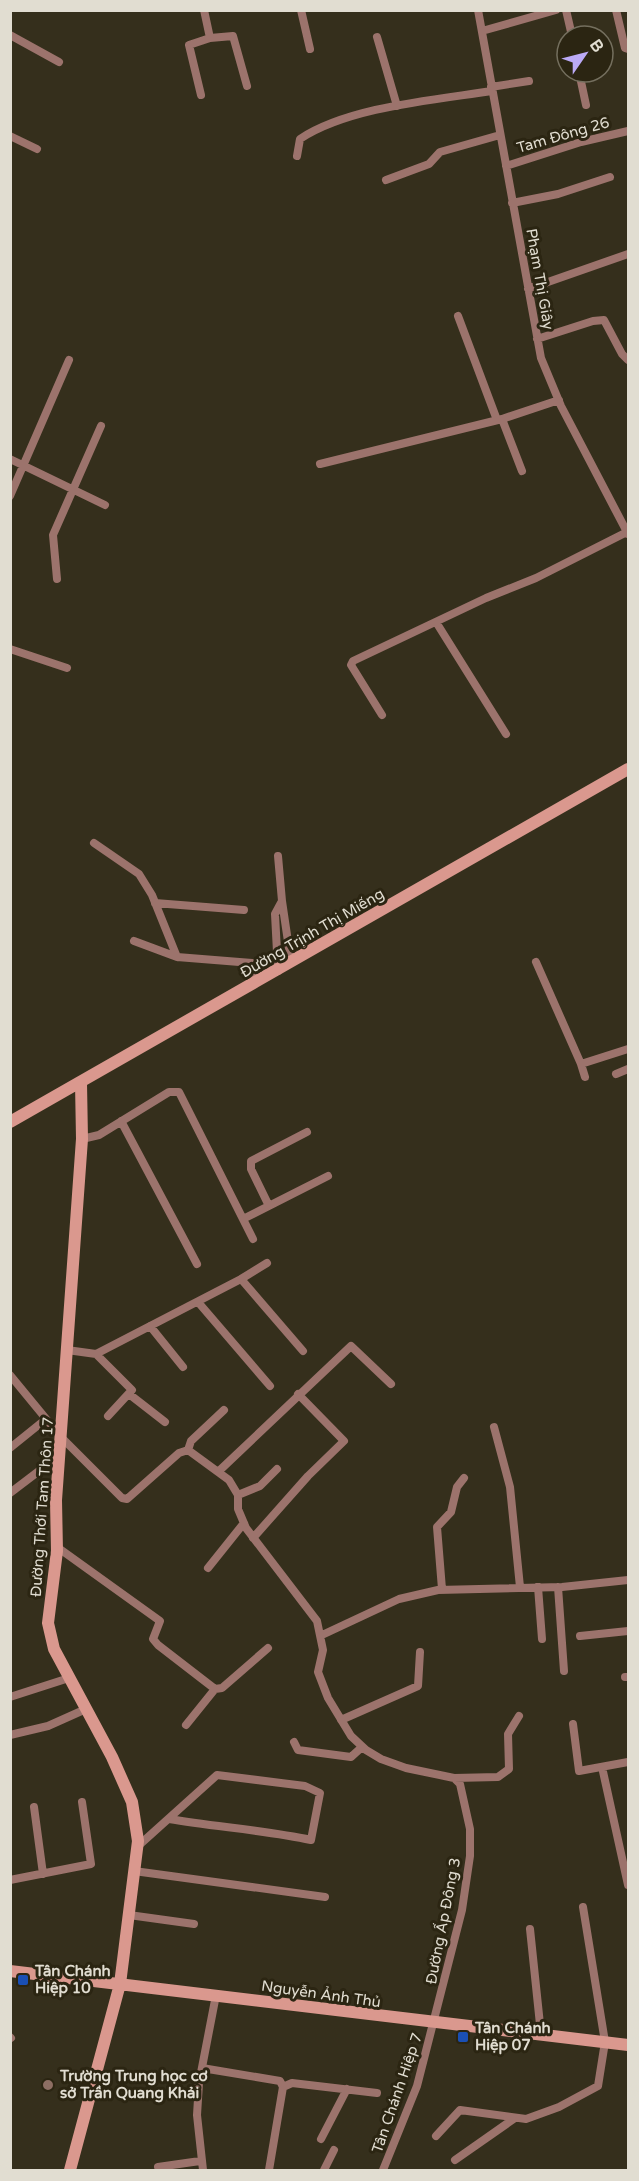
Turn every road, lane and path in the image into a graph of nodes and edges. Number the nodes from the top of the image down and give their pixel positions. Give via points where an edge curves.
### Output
1 (204, 10) edge
2 (301, 10) edge
3 (478, 10) edge
4 (556, 10) edge
5 (616, 10) edge
6 (482, 31) junction
7 (10, 34) edge
8 (377, 37) dead end
9 (210, 38) junction
10 (310, 49) dead end
11 (628, 49) edge
12 (59, 63) dead end
13 (529, 81) dead end
14 (582, 84) edge
15 (247, 86) dead end
16 (491, 89) junction
17 (201, 95) dead end
18 (586, 105) dead end
19 (397, 106) junction
20 (628, 131) edge
21 (500, 135) junction
22 (10, 136) edge
23 (37, 149) dead end
24 (297, 156) dead end
25 (506, 166) junction
26 (610, 177) dead end
27 (386, 180) dead end
28 (513, 203) junction
29 (628, 254) edge
30 (528, 289) junction
31 (458, 316) dead end
32 (537, 339) junction
33 (69, 360) dead end
34 (628, 360) edge
35 (559, 400) junction
36 (500, 419) junction
37 (101, 426) dead end
38 (10, 459) edge
39 (320, 464) dead end
40 (24, 465) junction
41 (522, 471) dead end
42 (72, 489) junction
43 (10, 496) edge
44 (101, 503) dead end
45 (628, 533) edge
46 (57, 579) dead end
47 (436, 621) junction
48 (10, 649) edge
49 (67, 668) dead end
50 (381, 716) dead end
51 (506, 734) dead end
52 (628, 769) edge
53 (94, 843) dead end
54 (278, 856) dead end
55 (282, 901) junction
56 (155, 903) junction
57 (244, 910) dead end
58 (134, 941) dead end
59 (177, 957) junction
60 (291, 962) junction
61 (536, 962) dead end
62 (278, 971) junction
63 (254, 985) junction
64 (628, 1049) edge
65 (581, 1065) junction
66 (628, 1069) edge
67 (616, 1074) dead end
68 (585, 1077) dead end
69 (81, 1083) junction
70 (121, 1121) junction
71 (10, 1122) edge
72 (306, 1132) dead end
73 (82, 1139) junction
74 (328, 1176) dead end
75 (269, 1206) junction
76 (243, 1219) junction
77 (253, 1239) dead end
78 (267, 1263) dead end
79 (197, 1264) dead end
80 (242, 1279) junction
81 (198, 1302) junction
82 (150, 1326) junction
83 (67, 1350) junction
84 (303, 1351) dead end
85 (96, 1354) junction
86 (183, 1367) dead end
87 (10, 1375) edge
88 (391, 1384) dead end
89 (270, 1386) dead end
90 (129, 1394) junction
91 (298, 1394) junction
92 (224, 1410) dead end
93 (108, 1416) dead end
94 (46, 1419) junction
95 (165, 1422) dead end
96 (494, 1427) dead end
97 (61, 1437) junction
98 (10, 1448) edge
99 (188, 1450) junction
100 (60, 1455) junction
101 (277, 1469) dead end
102 (219, 1472) junction
103 (464, 1478) dead end
104 (10, 1492) edge
105 (238, 1495) junction
106 (244, 1523) junction
107 (253, 1538) junction
108 (57, 1547) junction
109 (208, 1568) dead end
110 (628, 1580) edge
111 (520, 1587) junction
112 (538, 1587) junction
113 (558, 1587) junction
114 (442, 1590) junction
115 (628, 1631) edge
116 (322, 1635) junction
117 (580, 1636) dead end
118 (542, 1640) dead end
119 (268, 1648) dead end
120 (420, 1652) dead end
121 (564, 1671) dead end
122 (69, 1678) junction
123 (215, 1689) junction
124 (10, 1697) edge
125 (86, 1709) junction
126 (519, 1716) dead end
127 (341, 1720) junction
128 (573, 1724) dead end
129 (186, 1725) dead end
130 (10, 1736) edge
131 (294, 1742) dead end
132 (362, 1746) junction
133 (628, 1762) edge
134 (602, 1767) junction
135 (454, 1778) junction
136 (82, 1802) dead end
137 (34, 1807) dead end
138 (169, 1819) junction
139 (137, 1847) junction
140 (627, 1869) edge
141 (134, 1871) junction
142 (43, 1874) junction
143 (10, 1880) edge
144 (628, 1885) edge
145 (325, 1897) dead end
146 (583, 1907) dead end
147 (129, 1915) junction
148 (194, 1924) dead end
149 (530, 1929) dead end
150 (10, 1971) edge
151 (120, 1984) junction
152 (216, 1995) junction
153 (435, 2024) junction
154 (541, 2034) junction
155 (605, 2042) junction
156 (628, 2045) edge
157 (202, 2068) junction
158 (283, 2087) junction
159 (347, 2090) junction
160 (377, 2093) dead end
161 (515, 2118) junction
162 (436, 2136) dead end
163 (321, 2139) dead end
164 (334, 2150) dead end
165 (455, 2160) dead end
166 (201, 2166) edge
167 (158, 2167) dead end
168 (386, 2169) edge
169 (70, 2170) edge
170 (269, 2170) edge
171 (324, 2170) edge

1 - 9 street
2 - 10 street
3 - 6 street, Phạm Thị Giây
4 - 6 street
5 - 11 street
6 - 16 street, Phạm Thị Giây
7 - 12 street
8 - 19 street
9 - 15 street via 233,36
9 - 17 street via 189,45
13 - 16 street
14 - 18 street
16 - 19 street
16 - 21 street, Phạm Thị Giây
19 - 24 street via 320,126 300,139
20 - 25 street, Tam Đông 26
21 - 25 street, Phạm Thị Giây
21 - 27 street via 440,152 429,164
22 - 23 street
25 - 28 street, Phạm Thị Giây
26 - 28 street
28 - 30 street, Phạm Thị Giây
29 - 30 street
30 - 32 street, Phạm Thị Giây
31 - 36 street
32 - 34 street via 604,320
32 - 35 street, Phạm Thị Giây
33 - 40 street
35 - 36 street
35 - 45 street, Phạm Thị Giây
36 - 39 street
36 - 41 street
37 - 42 street
38 - 40 street
40 - 42 street
40 - 43 street
42 - 44 street
42 - 46 street via 53,535
45 - 47 street
47 - 50 street via 351,662
47 - 51 street
48 - 49 street
52 - 60 main road, Đường Trịnh Thị Miếng
53 - 56 street via 139,874
54 - 55 street
55 - 60 street
55 - 62 street via 275,914
56 - 57 street
56 - 59 street
58 - 59 street
59 - 63 street via 252,963
60 - 62 main road, Đường Trịnh Thị Miếng
61 - 65 street
62 - 63 main road, Đường Trịnh Thị Miếng
63 - 69 main road, Đường Trịnh Thị Miếng
64 - 65 street
65 - 68 street
66 - 67 street
69 - 71 main road, Đường Trịnh Thị Miếng
69 - 73 main road, Đường Thới Tam Thôn 17
70 - 73 street via 99,1135
70 - 76 street via 169,1092 178,1092
70 - 79 street
72 - 75 street via 251,1161
73 - 83 main road, Đường Thới Tam Thôn 17
74 - 75 street
75 - 76 street
76 - 77 street
78 - 80 street
80 - 81 street
80 - 84 street
81 - 82 street
81 - 89 street
82 - 85 street
82 - 86 street
83 - 85 street
83 - 97 main road, Đường Thới Tam Thôn 17
85 - 90 street via 132,1390
87 - 94 street
88 - 91 street via 351,1346
90 - 93 street
90 - 95 street
91 - 102 street
91 - 107 street via 344,1441
92 - 99 street via 191,1441
94 - 97 street
94 - 98 street
96 - 111 street via 510,1487
97 - 99 street via 116,1495 127,1499 179,1453
97 - 100 main road, Đường Thới Tam Thôn 17
99 - 102 street
100 - 104 street
100 - 108 main road, Đường Thới Tam Thôn 17
101 - 105 street via 260,1486
102 - 105 street
103 - 114 street via 457,1487 451,1512 437,1527
105 - 106 street
106 - 107 street
106 - 109 street
107 - 116 street via 317,1622
108 - 122 main road, Đường Thới Tam Thôn 17 via 48,1623 54,1649
108 - 123 street via 160,1622 153,1639 158,1646
110 - 113 street
111 - 112 street
111 - 114 street
112 - 113 street
112 - 118 street
113 - 121 street
114 - 116 street via 399,1599
115 - 117 street
116 - 127 street via 318,1672 327,1698
119 - 123 street via 222,1688
120 - 127 street via 418,1686
122 - 124 street
122 - 125 main road, Đường Thới Tam Thôn 17
123 - 129 street
125 - 130 street via 48,1726
125 - 139 main road, Đường Thới Tam Thôn 17 via 132,1802
126 - 135 street via 507,1734 509,1769 505,1774
127 - 132 street
128 - 134 street via 579,1771
131 - 132 street via 298,1750 332,1756 351,1757
132 - 135 street via 381,1759 406,1768
133 - 134 street
134 - 140 street
135 - 153 street, Đường Ấp Đông 3 via 460,1784 468,1821 470,1856 458,1929
136 - 142 street via 91,1864
137 - 142 street
138 - 138 street via 217,1775 305,1786 320,1793 311,1840 268,1830 222,1828
138 - 139 street
139 - 141 main road, Đường Thới Tam Thôn 17
140 - 144 street
141 - 145 street
141 - 147 main road, Đường Thới Tam Thôn 17
142 - 143 street
146 - 155 street
147 - 148 street
147 - 151 main road, Đường Thới Tam Thôn 17
149 - 154 street
150 - 151 main road, Nguyễn Ảnh Thủ
151 - 152 main road, Nguyễn Ảnh Thủ
151 - 169 main road, Đường Thới Tam Thôn 17
152 - 153 main road, Nguyễn Ảnh Thủ
152 - 157 street
153 - 154 main road, Nguyễn Ảnh Thủ
153 - 168 street, Tân Chánh Hiệp 7
154 - 155 main road, Nguyễn Ảnh Thủ
155 - 156 main road, Nguyễn Ảnh Thủ
155 - 161 street via 598,2086 559,2107 526,2119
157 - 158 street via 280,2081
157 - 166 street via 197,2115
158 - 159 street via 292,2083
158 - 170 street
159 - 160 street
159 - 163 street
161 - 162 street via 459,2110
161 - 165 street
164 - 171 street
166 - 167 street

